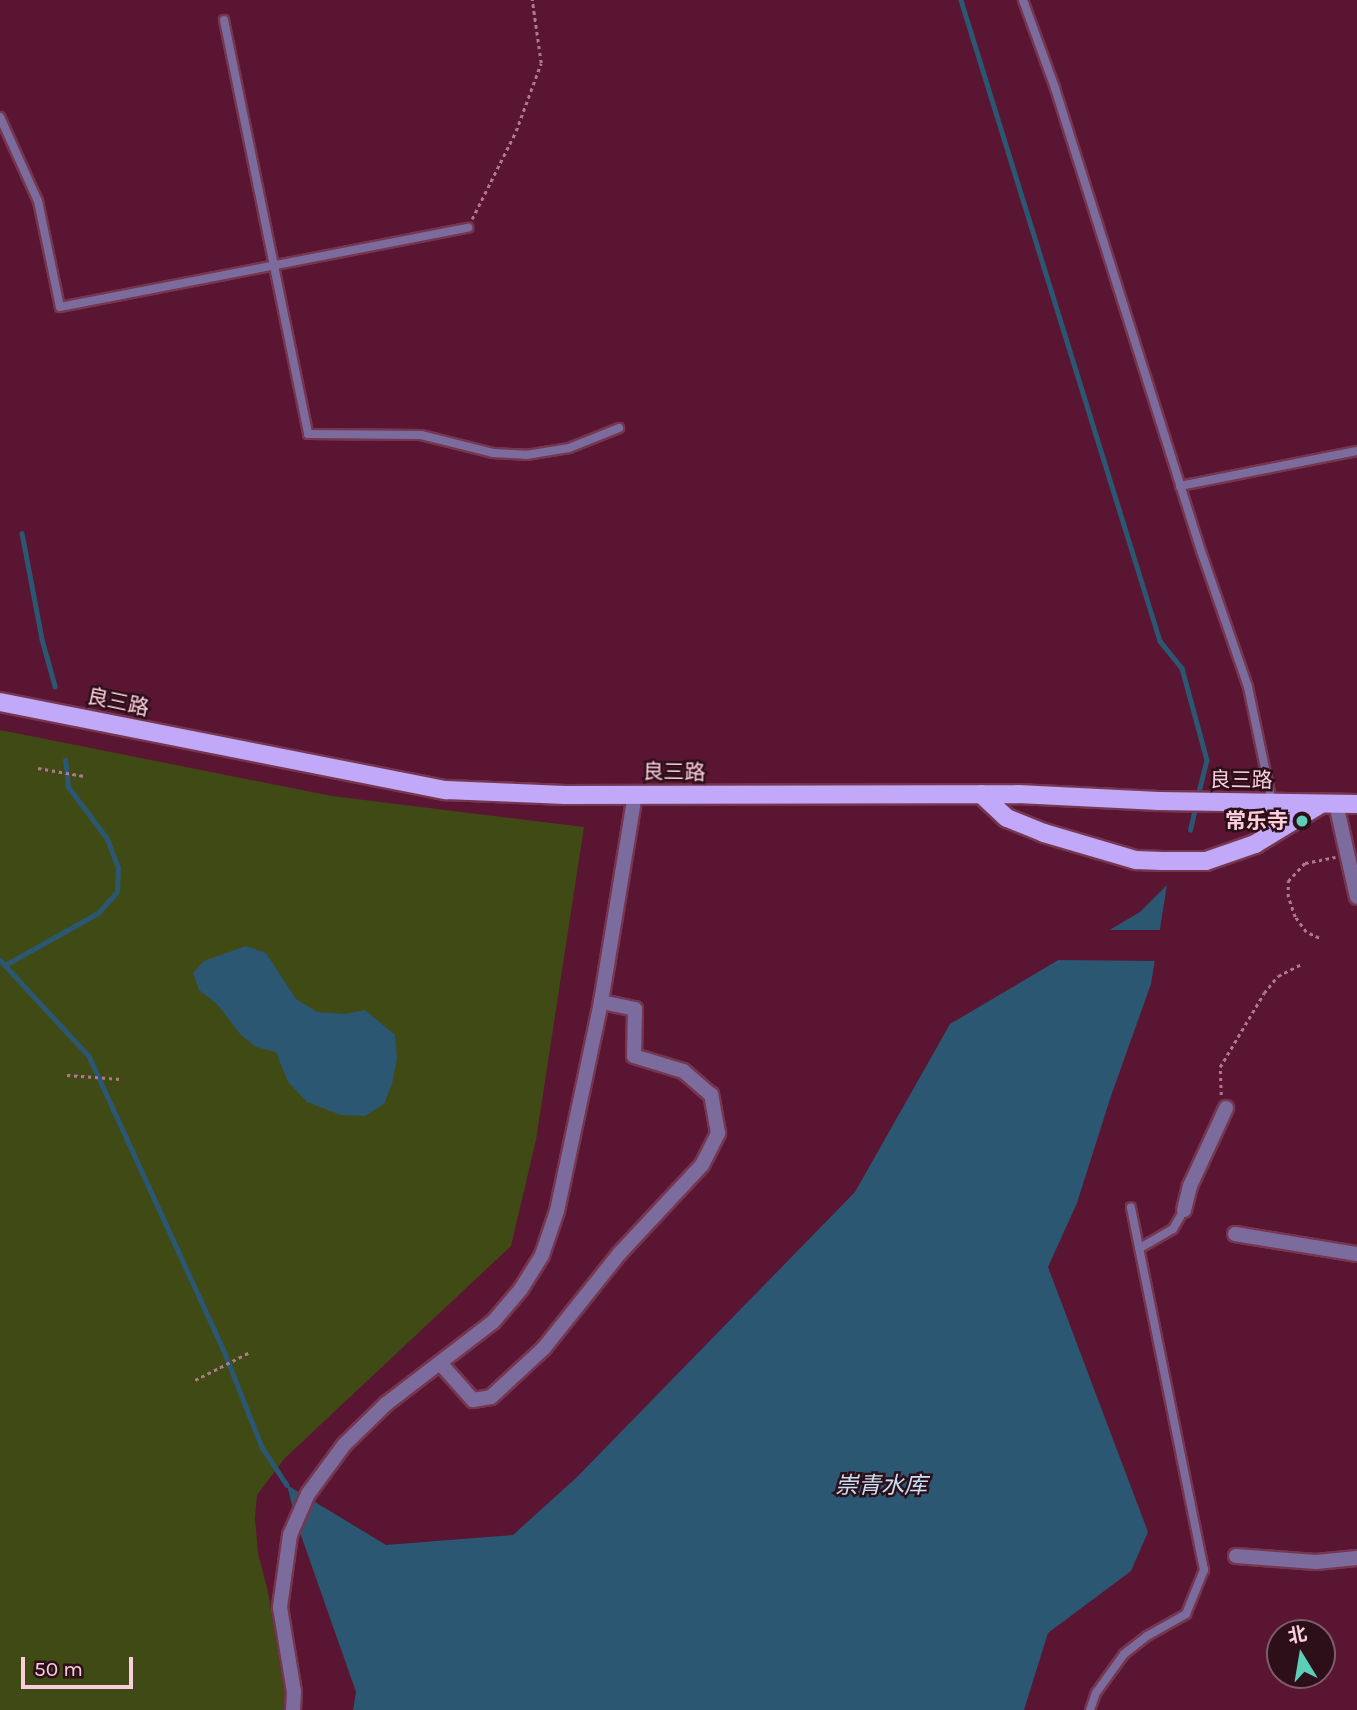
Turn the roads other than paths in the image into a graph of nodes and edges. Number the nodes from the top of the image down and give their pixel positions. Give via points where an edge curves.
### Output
1 (1024, 0) edge
2 (224, 20) dead end
3 (0, 117) edge
4 (468, 228) road end
5 (274, 266) junction
6 (619, 428) dead end
7 (1357, 451) edge
8 (1180, 486) junction
9 (0, 702) edge
10 (635, 794) junction
11 (981, 794) junction
12 (1272, 802) junction
13 (1329, 804) junction
14 (1357, 804) edge
15 (1352, 855) edge
16 (1357, 897) edge
17 (601, 1002) junction
18 (1226, 1108) road end
19 (1131, 1207) dead end
20 (1184, 1210) joint
21 (1235, 1234) dead end
22 (1140, 1248) junction
23 (1355, 1249) edge
24 (440, 1363) junction
25 (1236, 1556) dead end
26 (1357, 1558) edge
27 (293, 1710) edge
28 (1090, 1710) edge

1 - 8 lane
2 - 5 lane
3 - 5 lane via 38,201 60,307
4 - 5 lane
5 - 6 lane via 308,434 421,435 493,453 526,455 569,448
7 - 8 lane
8 - 12 lane via 1248,687
9 - 10 main road, 良三路 via 446,790
10 - 11 main road, 良三路
10 - 17 street
11 - 12 main road, 良三路
11 - 13 main road via 1007,818 1044,833 1136,860 1162,862 1206,861 1255,844
12 - 13 main road, 良三路
13 - 14 main road, 良三路
13 - 15 street
15 - 16 street
17 - 24 street via 557,1211 542,1255 521,1289 492,1322
17 - 24 street via 635,1009 634,1056 683,1071 711,1095 718,1133 702,1165 619,1254 544,1348 491,1397 473,1400
18 - 20 street via 1190,1186
19 - 22 lane
20 - 22 lane via 1173,1229
21 - 23 street
22 - 28 lane via 1204,1570 1186,1614 1124,1654 1096,1693
24 - 27 street via 386,1404 332,1460 308,1494 290,1535 280,1607
25 - 26 street via 1316,1562

